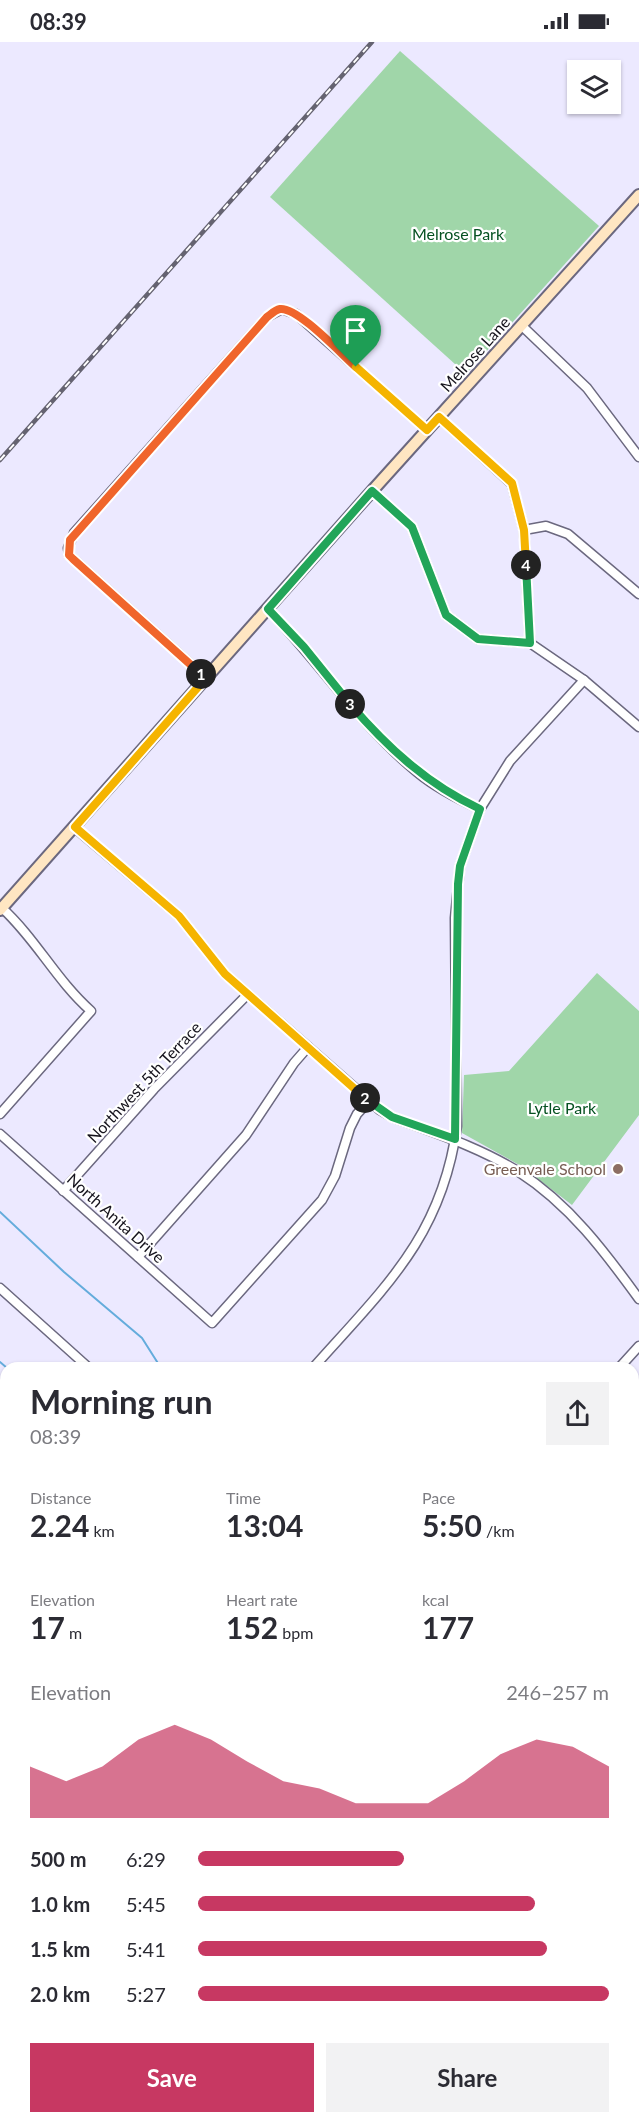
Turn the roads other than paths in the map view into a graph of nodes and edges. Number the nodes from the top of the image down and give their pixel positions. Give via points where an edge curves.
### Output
1 (639, 195) edge
2 (521, 325) junction
3 (439, 417) junction
4 (427, 430) junction
5 (639, 457) edge
6 (372, 491) junction
7 (524, 530) junction
8 (639, 594) edge
9 (268, 609) junction
10 (530, 643) junction
11 (206, 678) junction
12 (584, 680) junction
13 (639, 728) edge
14 (480, 809) junction
15 (75, 827) junction
16 (1, 909) edge
17 (247, 995) junction
18 (308, 1047) junction
19 (369, 1101) junction
20 (0, 1113) edge
21 (0, 1134) edge
22 (455, 1139) junction
23 (63, 1191) junction
24 (138, 1257) junction
25 (0, 1288) edge
26 (639, 1299) edge
27 (639, 1346) edge
28 (82, 1362) edge
29 (318, 1362) edge
30 (624, 1362) edge

1 - 2 street, Melrose Lane
2 - 3 street, Melrose Lane
2 - 5 street via 587,388
3 - 4 street, Melrose Lane
3 - 7 street via 512,483
4 - 6 street, Melrose Lane
4 - 11 street via 296,314 282,309 267,317 74,533 69,555
6 - 9 street, Melrose Lane
6 - 10 street via 412,527 446,615 478,639
7 - 8 street via 546,526 568,534
7 - 10 street
9 - 11 street, Melrose Lane
9 - 14 street via 387,745 418,773
10 - 12 street
11 - 15 street, Melrose Lane
12 - 13 street
12 - 14 street via 510,761
14 - 22 street via 460,866 458,884
15 - 16 street, Melrose Lane
15 - 17 street via 179,916 219,968
16 - 20 street via 36,942 69,991 90,1011
17 - 18 street
17 - 23 street, Northwest 5th Terrace via 154,1089
18 - 19 street
18 - 24 street via 246,1135
19 - 22 street via 392,1117
19 - 24 street, North Anita Drive via 353,1121 335,1176 322,1200 212,1323
21 - 23 street, North Anita Drive
22 - 26 street via 536,1185 589,1232
22 - 29 street via 440,1201 417,1246
23 - 24 street, North Anita Drive
25 - 28 street
27 - 30 street

